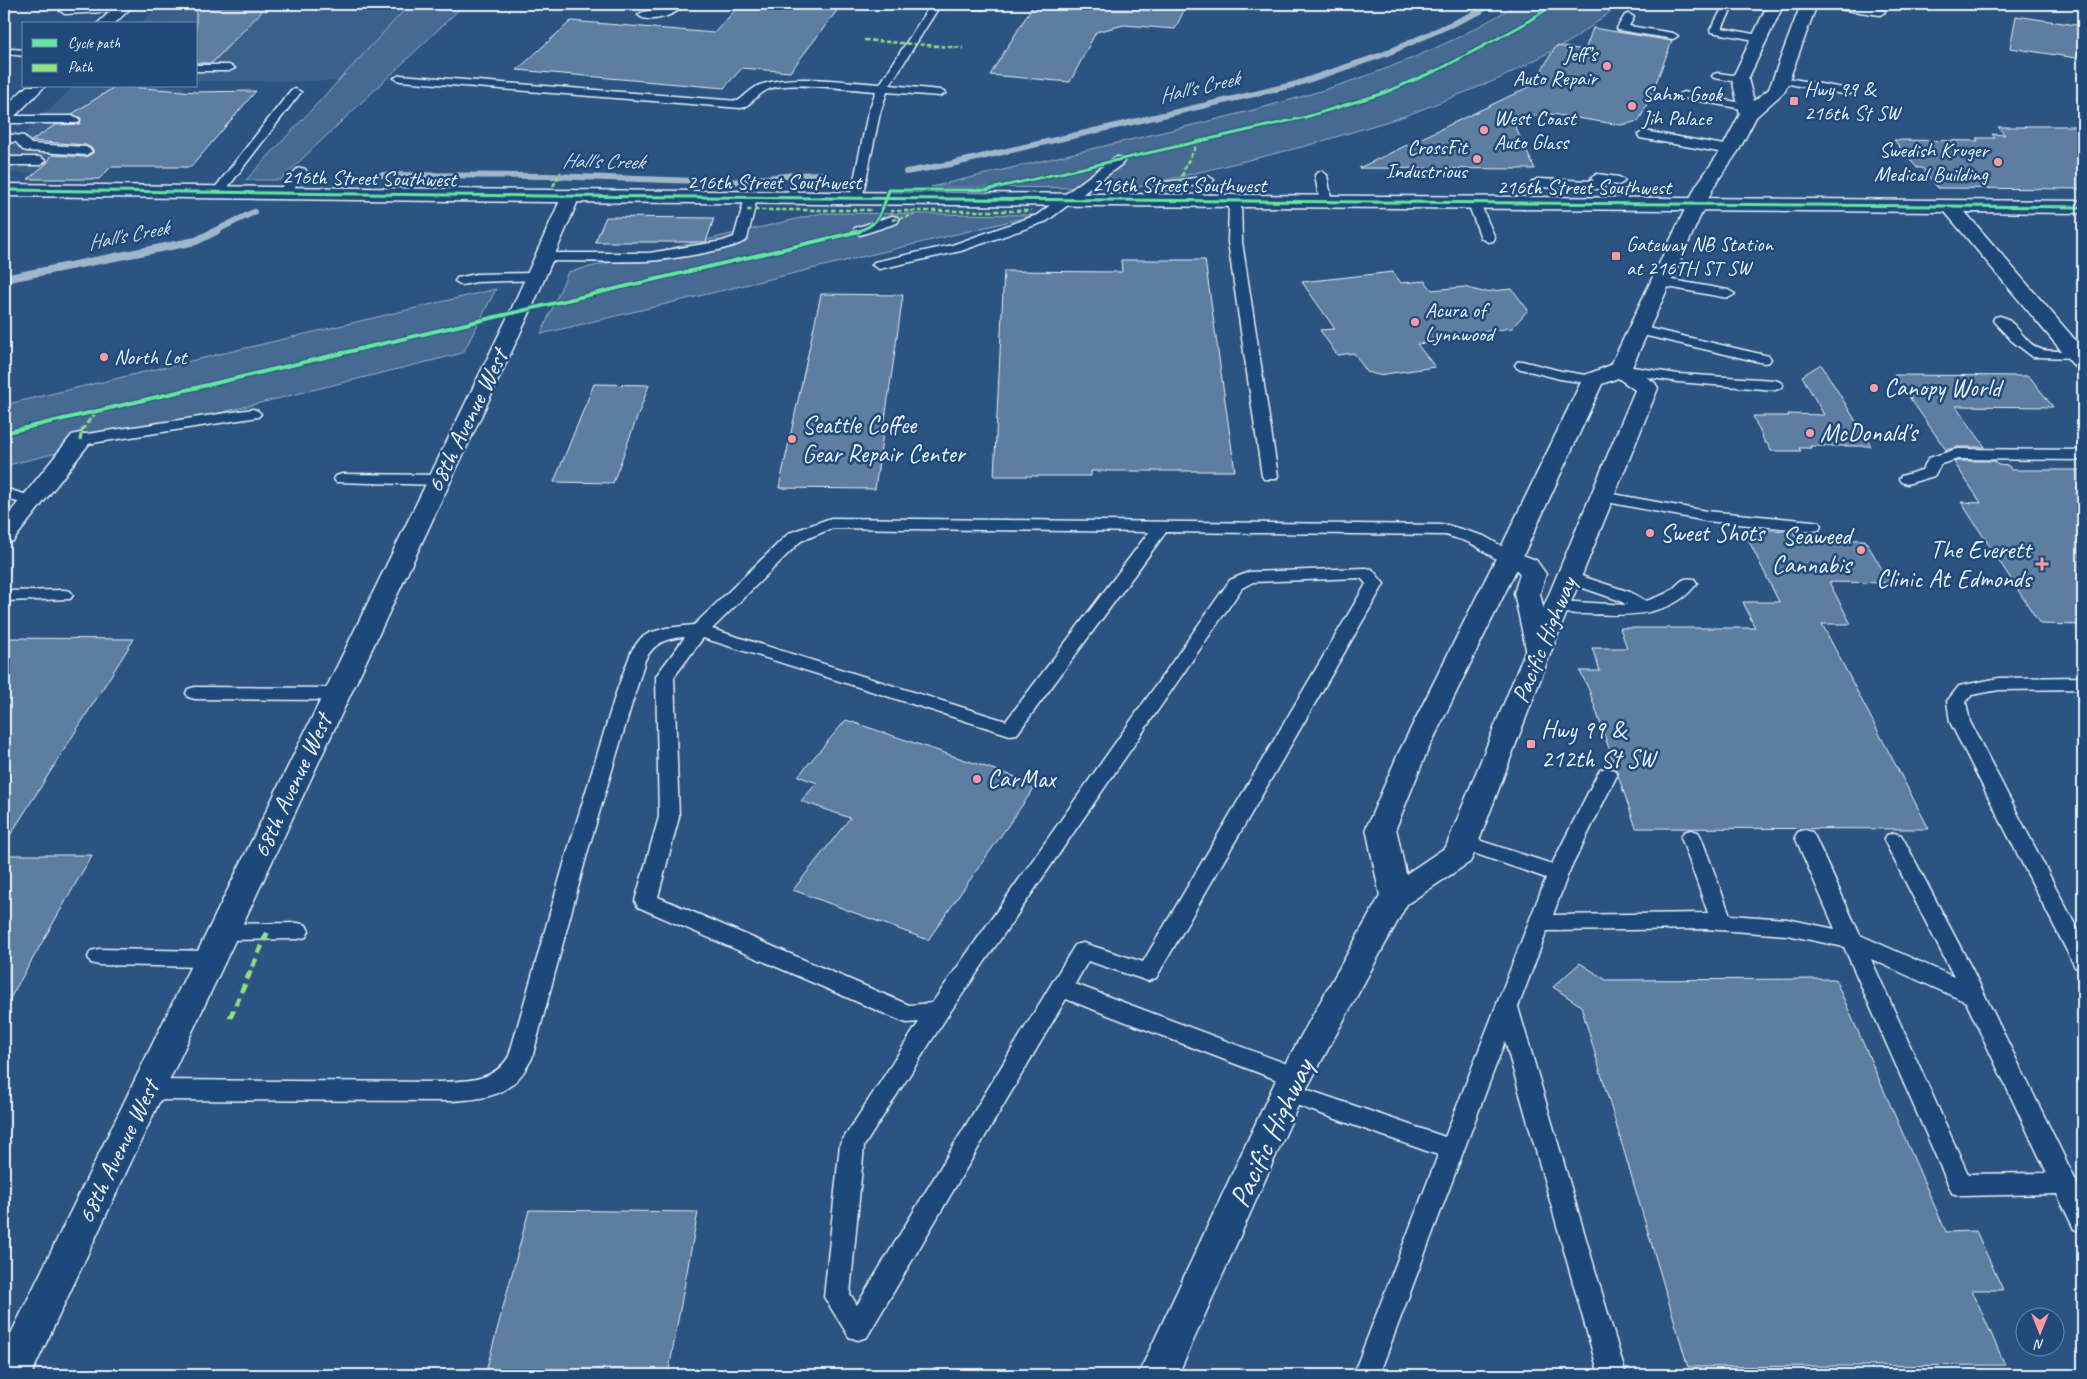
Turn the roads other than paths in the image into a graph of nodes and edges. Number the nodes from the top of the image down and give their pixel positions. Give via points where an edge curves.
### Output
1 (680, 4) edge
2 (930, 4) edge
3 (936, 4) edge
4 (1776, 4) edge
5 (1809, 4) edge
6 (1825, 4) edge
7 (1729, 5) dead end
8 (124, 6) edge
9 (984, 6) dead end
10 (65, 11) dead end
11 (1880, 12) dead end
12 (643, 15) dead end
13 (1629, 18) dead end
14 (107, 22) edge
15 (1673, 36) dead end
16 (1760, 38) junction
17 (12, 52) dead end
18 (22, 53) edge
19 (198, 68) edge
20 (229, 68) dead end
21 (1718, 76) dead end
22 (400, 78) dead end
23 (1740, 80) junction
24 (1782, 80) junction
25 (35, 88) edge
26 (883, 88) junction
27 (295, 92) dead end
28 (1848, 92) dead end
29 (940, 93) dead end
30 (1683, 95) dead end
31 (1748, 110) junction
32 (4, 118) edge
33 (74, 120) dead end
34 (1644, 135) dead end
35 (4, 138) edge
36 (1730, 150) junction
37 (86, 151) dead end
38 (4, 161) edge
39 (40, 161) dead end
40 (1118, 161) dead end
41 (301, 172) dead end
42 (1321, 175) dead end
43 (1208, 180) dead end
44 (1619, 181) dead end
45 (1537, 183) dead end
46 (1600, 185) junction
47 (4, 190) edge
48 (218, 192) junction
49 (283, 193) junction
50 (571, 196) junction
51 (751, 198) junction
52 (856, 199) junction
53 (1064, 200) junction
54 (1153, 201) junction
55 (1235, 202) junction
56 (1326, 202) junction
57 (1474, 203) junction
58 (1609, 204) junction
59 (1697, 204) junction
60 (1951, 207) junction
61 (2083, 207) edge
62 (892, 220) dead end
63 (860, 231) dead end
64 (1488, 238) dead end
65 (879, 265) dead end
66 (540, 267) junction
67 (462, 281) dead end
68 (1661, 282) junction
69 (1728, 294) dead end
70 (2000, 320) dead end
71 (1639, 330) junction
72 (2081, 357) edge
73 (1764, 360) dead end
74 (1522, 365) dead end
75 (1620, 369) junction
76 (1593, 380) junction
77 (1775, 385) dead end
78 (253, 414) dead end
79 (80, 440) joint
80 (2083, 455) edge
81 (1270, 476) dead end
82 (1907, 479) dead end
83 (342, 480) dead end
84 (439, 480) junction
85 (4, 493) edge
86 (1602, 496) junction
87 (31, 501) junction
88 (1162, 526) junction
89 (1813, 526) dead end
90 (4, 536) edge
91 (1510, 558) junction
92 (1569, 577) junction
93 (1688, 582) dead end
94 (64, 594) dead end
95 (4, 596) edge
96 (1558, 607) junction
97 (1645, 608) junction
98 (699, 631) junction
99 (1539, 649) junction
100 (2083, 683) edge
101 (195, 692) dead end
102 (336, 694) junction
103 (1607, 775) dead end
104 (1691, 837) dead end
105 (1804, 837) dead end
106 (1894, 840) dead end
107 (1463, 842) junction
108 (1558, 874) junction
109 (1396, 896) junction
110 (1722, 922) junction
111 (1539, 924) junction
112 (223, 932) junction
113 (298, 932) dead end
114 (1852, 941) junction
115 (99, 957) dead end
116 (210, 959) junction
117 (2083, 961) edge
118 (1060, 988) junction
119 (1974, 996) junction
120 (1507, 1007) junction
121 (938, 1012) junction
122 (1291, 1085) junction
123 (148, 1090) junction
124 (1452, 1150) junction
125 (2065, 1183) junction
126 (2083, 1221) edge
127 (11, 1375) edge
128 (1158, 1375) edge
129 (1366, 1375) edge
130 (1613, 1375) edge

1 - 12 lane via 666,14
2 - 3 lane
3 - 9 lane
3 - 26 lane
4 - 16 main road
5 - 24 main road
6 - 11 lane
7 - 16 lane via 1715,30
8 - 10 lane
8 - 14 main road
13 - 15 lane via 1622,28
16 - 23 main road
17 - 18 lane
19 - 20 lane
21 - 23 lane
22 - 26 lane via 741,105 762,88 777,84
23 - 31 main road
24 - 28 lane
24 - 31 main road via 1777,91
25 - 32 main road
26 - 29 lane
26 - 52 lane via 874,113
27 - 48 lane
30 - 31 lane
31 - 36 main road
32 - 33 lane
34 - 36 lane
35 - 37 lane via 20,139 27,147
36 - 59 main road via 1705,186
38 - 39 lane
40 - 53 lane
41 - 49 lane
42 - 56 lane
43 - 54 lane via 1160,187 1153,191
44 - 46 lane via 1597,178
45 - 46 lane
46 - 58 lane
47 - 48 main road, 216th Street Southwest
48 - 49 main road, 216th Street Southwest
49 - 50 main road, 216th Street Southwest
50 - 51 main road, 216th Street Southwest
50 - 66 main road, 68th Avenue West
51 - 52 main road, 216th Street Southwest
51 - 66 lane via 740,239 726,245 649,257
52 - 53 main road, 216th Street Southwest
53 - 54 main road, 216th Street Southwest
53 - 65 lane via 1042,218 964,245
54 - 55 main road, 216th Street Southwest
55 - 56 main road, 216th Street Southwest
55 - 81 lane via 1235,242
56 - 57 main road, 216th Street Southwest
57 - 58 main road, 216th Street Southwest
57 - 64 lane
58 - 59 main road, 216th Street Southwest
59 - 60 main road, 216th Street Southwest
59 - 68 main road
60 - 61 main road, 216th Street Southwest
60 - 72 main road
62 - 63 lane
66 - 67 lane
66 - 84 main road, 68th Avenue West
68 - 69 lane
68 - 71 main road
70 - 72 lane via 2016,338 2038,354
71 - 73 lane
71 - 75 main road
74 - 76 lane
75 - 76 main road
75 - 77 lane via 1678,378
75 - 86 main road, Pacific Highway via 1647,388
76 - 91 main road
78 - 79 lane
79 - 87 main road
80 - 82 lane via 1958,454 1935,461 1928,474
83 - 84 lane
84 - 102 main road, 68th Avenue West
85 - 87 lane
86 - 89 lane via 1706,516
86 - 92 main road, Pacific Highway
87 - 90 main road
88 - 91 lane via 1446,530 1478,540
88 - 98 lane via 831,523 795,537
88 - 98 lane via 1010,729
91 - 99 main road via 1527,565 1533,574 1526,593
91 - 109 main road via 1412,754 1381,828
92 - 96 main road, Pacific Highway
92 - 97 lane via 1624,596
93 - 97 lane via 1676,596
94 - 95 lane
96 - 97 lane
96 - 99 main road, Pacific Highway
98 - 121 lane via 665,676 669,817 646,901 907,1014
98 - 123 lane via 667,632 646,642 634,664 575,858 520,1058 506,1078 473,1091
99 - 107 main road, Pacific Highway
100 - 117 lane via 1999,684 1966,690 1956,702 1960,722
101 - 102 lane
102 - 112 main road, 68th Avenue West
103 - 108 lane
104 - 110 lane
105 - 114 lane
106 - 119 lane
107 - 108 lane
107 - 109 main road, Pacific Highway via 1459,854
108 - 111 lane
109 - 122 main road, Pacific Highway
110 - 111 lane
110 - 114 lane via 1787,927
111 - 120 lane
112 - 113 lane
112 - 116 main road, 68th Avenue West
114 - 119 lane
114 - 125 lane via 1961,1185
115 - 116 lane
116 - 123 main road, 68th Avenue West
118 - 121 lane via 858,1328 837,1297 852,1144
118 - 121 lane via 1083,951 1148,972 1375,584 1366,573 1249,577 1236,584
118 - 122 lane
119 - 125 lane
120 - 124 lane
120 - 130 lane
122 - 124 lane
122 - 128 main road, Pacific Highway
123 - 127 main road, 68th Avenue West
124 - 129 lane
125 - 126 lane

